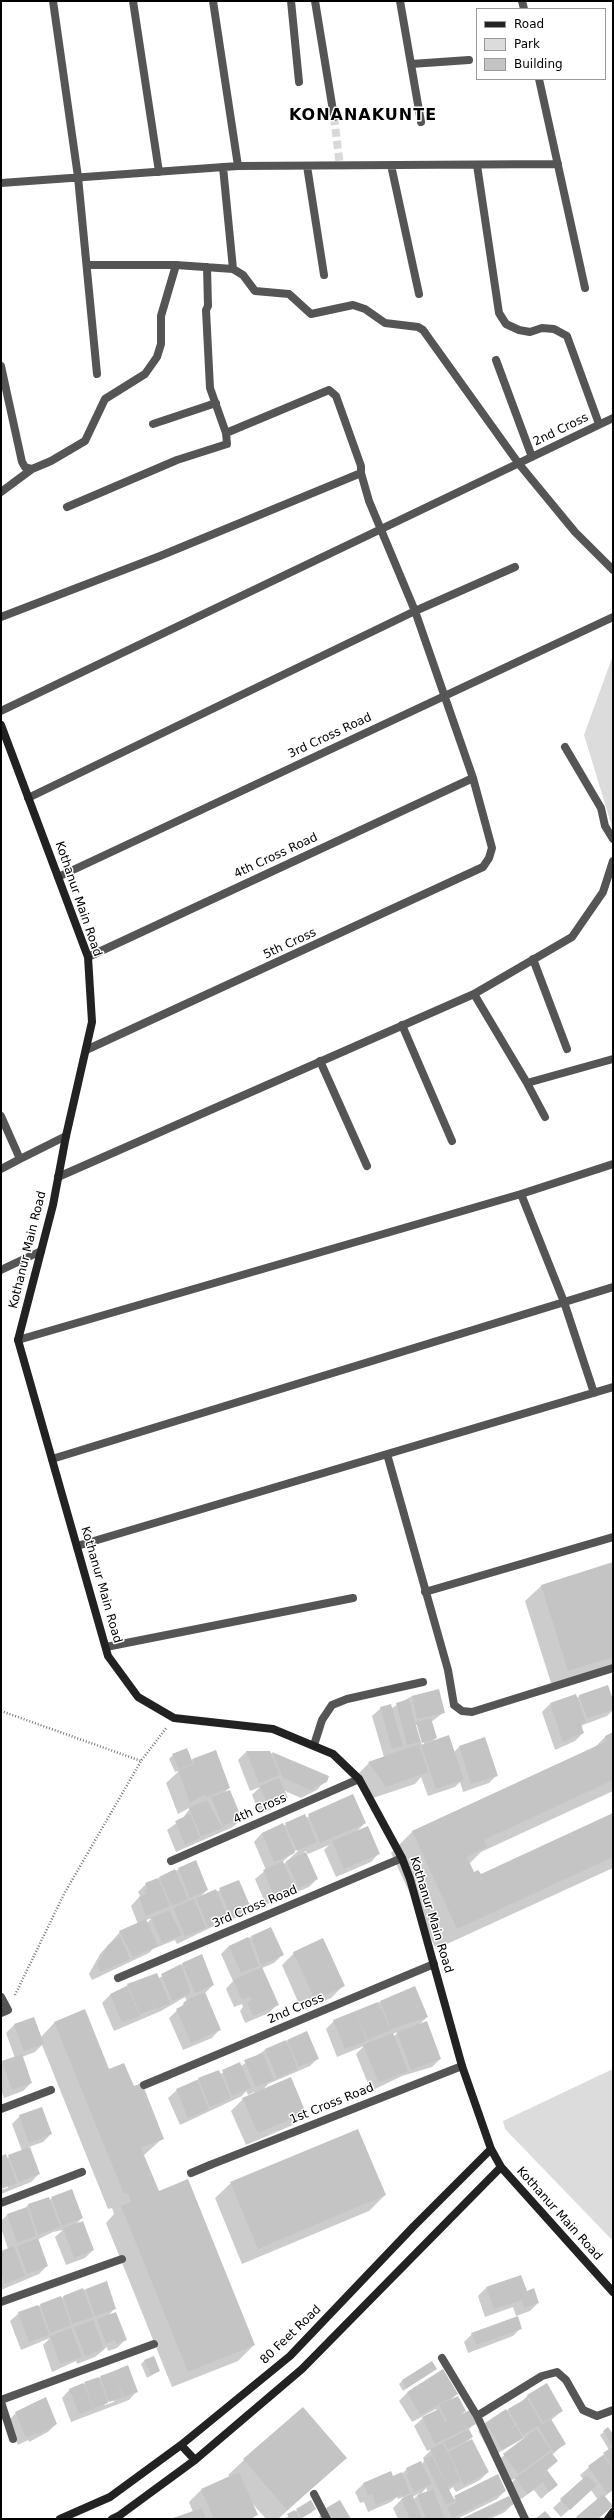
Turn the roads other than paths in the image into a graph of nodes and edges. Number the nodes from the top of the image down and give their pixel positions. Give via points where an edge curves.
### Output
1 (53, 1) edge
2 (133, 1) edge
3 (214, 1) edge
4 (291, 1) edge
5 (315, 1) edge
6 (400, 1) edge
7 (469, 60) dead end
8 (411, 64) junction
9 (539, 80) edge
10 (299, 82) dead end
11 (334, 117) tunnel mouth
12 (421, 122) dead end
13 (558, 164) junction
14 (390, 165) junction
15 (477, 165) junction
16 (238, 166) junction
17 (307, 166) junction
18 (223, 167) junction
19 (159, 172) junction
20 (78, 177) junction
21 (1, 183) edge
22 (87, 265) junction
23 (176, 265) junction
24 (207, 267) junction
25 (233, 269) junction
26 (324, 275) dead end
27 (585, 288) dead end
28 (419, 294) dead end
29 (496, 360) dead end
30 (1, 366) edge
31 (97, 374) dead end
32 (216, 403) junction
33 (612, 421) edge
34 (153, 424) dead end
35 (599, 424) junction
36 (226, 433) junction
37 (532, 457) junction
38 (519, 464) junction
39 (32, 469) junction
40 (361, 473) junction
41 (1, 492) edge
42 (67, 507) dead end
43 (380, 530) junction
44 (515, 567) dead end
45 (613, 570) edge
46 (414, 611) junction
47 (613, 616) edge
48 (1, 617) edge
49 (443, 696) junction
50 (1, 711) edge
51 (1, 724) edge
52 (565, 747) dead end
53 (473, 778) junction
54 (28, 798) junction
55 (613, 838) edge
56 (613, 861) edge
57 (58, 877) junction
58 (88, 957) junction
59 (533, 960) junction
60 (474, 994) junction
61 (402, 1025) junction
62 (567, 1049) dead end
63 (86, 1050) junction
64 (613, 1059) edge
65 (320, 1061) junction
66 (527, 1083) junction
67 (1, 1116) edge
68 (545, 1118) dead end
69 (66, 1136) junction
70 (452, 1141) dead end
71 (20, 1159) junction
72 (613, 1164) edge
73 (367, 1166) dead end
74 (1, 1169) edge
75 (58, 1178) junction
76 (521, 1194) junction
77 (41, 1250) junction
78 (1, 1270) edge
79 (613, 1287) edge
80 (564, 1302) junction
81 (18, 1340) junction
82 (613, 1387) edge
83 (594, 1393) junction
84 (387, 1454) junction
85 (52, 1459) junction
86 (613, 1537) edge
87 (77, 1546) junction
88 (425, 1592) junction
89 (353, 1598) dead end
90 (106, 1647) junction
91 (613, 1668) edge
92 (423, 1682) dead end
93 (314, 1745) junction
94 (359, 1779) junction
95 (402, 1858) junction
96 (171, 1861) dead end
97 (434, 1964) junction
98 (118, 1978) dead end
99 (1, 1997) edge
100 (4, 2012) edge
101 (462, 2066) junction
102 (144, 2085) dead end
103 (51, 2090) dead end
104 (1, 2109) edge
105 (491, 2148) junction
106 (501, 2166) junction
107 (82, 2172) dead end
108 (191, 2173) dead end
109 (1, 2203) edge
110 (122, 2259) dead end
111 (613, 2292) edge
112 (1, 2302) edge
113 (154, 2344) dead end
114 (442, 2358) dead end
115 (1, 2401) edge
116 (613, 2410) edge
117 (477, 2416) junction
118 (13, 2439) dead end
119 (181, 2445) junction
120 (195, 2460) junction
121 (314, 2494) dead end
122 (613, 2512) edge
123 (121, 2517) edge
124 (60, 2519) edge
125 (112, 2519) edge
126 (327, 2519) edge
127 (525, 2519) edge
128 (608, 2519) edge

1 - 20 street
2 - 19 street
3 - 16 street
4 - 10 street
5 - 11 street
6 - 8 street
7 - 8 street
8 - 12 street
9 - 13 street
13 - 15 street
13 - 27 street
14 - 15 street
14 - 17 street
14 - 28 street
15 - 35 street via 499,313 506,324 519,330 530,332 542,328 554,329 567,336
16 - 17 street
16 - 18 street
17 - 26 street
18 - 19 street
18 - 25 street
19 - 20 street
20 - 21 street
20 - 22 street
22 - 23 street
22 - 31 street
23 - 24 street
23 - 39 street via 161,316 161,344 157,357 145,374 105,399 85,441
24 - 25 street
24 - 32 street via 206,310 210,388
25 - 38 street via 243,275 255,291 288,294 311,314 353,305 385,323 418,327 423,330
29 - 37 street
30 - 39 street via 22,462 25,467
32 - 34 street
32 - 36 street
33 - 35 street, 2nd Cross
35 - 37 street, 2nd Cross
36 - 40 street via 329,390 336,396 361,466
36 - 42 street via 229,442 225,446 177,460
37 - 38 street, 2nd Cross
38 - 43 street, 2nd Cross
38 - 45 street via 575,532
39 - 41 street
40 - 43 street
40 - 48 street via 160,556
43 - 46 street
43 - 50 street, 2nd Cross
44 - 46 street
46 - 49 street
46 - 54 street
47 - 49 street, 3rd Cross Road
49 - 53 street
49 - 57 street, 3rd Cross Road
51 - 54 street, Kothanur Main Road
52 - 55 street via 601,808 604,826
53 - 58 street, 4th Cross Road
53 - 63 street, 5th Cross via 492,848 483,867
54 - 57 street, Kothanur Main Road
56 - 59 street via 603,892 572,937
57 - 58 street, Kothanur Main Road
58 - 63 street, Kothanur Main Road via 92,1022
59 - 60 street
59 - 62 street
60 - 61 street
60 - 66 street
61 - 65 street
61 - 70 street
63 - 69 street, Kothanur Main Road
64 - 66 street
65 - 73 street
65 - 75 street
66 - 68 street
67 - 71 street
69 - 71 street
69 - 75 street, Kothanur Main Road
71 - 74 street
72 - 76 street
75 - 77 street, Kothanur Main Road
76 - 80 street
76 - 81 street
77 - 78 street
77 - 81 street, Kothanur Main Road
79 - 80 street
80 - 83 street
80 - 85 street
81 - 85 street, Kothanur Main Road
82 - 83 street
83 - 84 street
84 - 87 street
84 - 88 street
85 - 87 street, Kothanur Main Road
86 - 88 street
87 - 90 street, Kothanur Main Road
88 - 91 street via 448,1670 454,1705 462,1711 472,1712
89 - 90 street
90 - 93 street, Kothanur Main Road via 108,1656 138,1697 174,1718 272,1729
92 - 93 street via 347,1699 332,1705 322,1720
93 - 94 street, Kothanur Main Road via 333,1754
94 - 95 street, Kothanur Main Road
94 - 96 street, 4th Cross
95 - 97 street, Kothanur Main Road
95 - 98 street, 3rd Cross Road
97 - 101 street, Kothanur Main Road
97 - 102 street, 2nd Cross
99 - 100 street
101 - 105 street, Kothanur Main Road
101 - 108 street, 1st Cross Road
103 - 104 street
105 - 106 street, Kothanur Main Road
105 - 119 street, 80 Feet Road via 290,2356
106 - 111 street, Kothanur Main Road
106 - 120 street via 302,2369
107 - 109 street
110 - 112 street
113 - 115 street
114 - 117 street
115 - 118 street
116 - 117 street via 597,2416 583,2410 566,2380 557,2372 542,2376
117 - 127 street
119 - 120 street
119 - 124 street, 80 Feet Road via 110,2497
120 - 123 street
121 - 126 street
122 - 128 street
123 - 125 street

